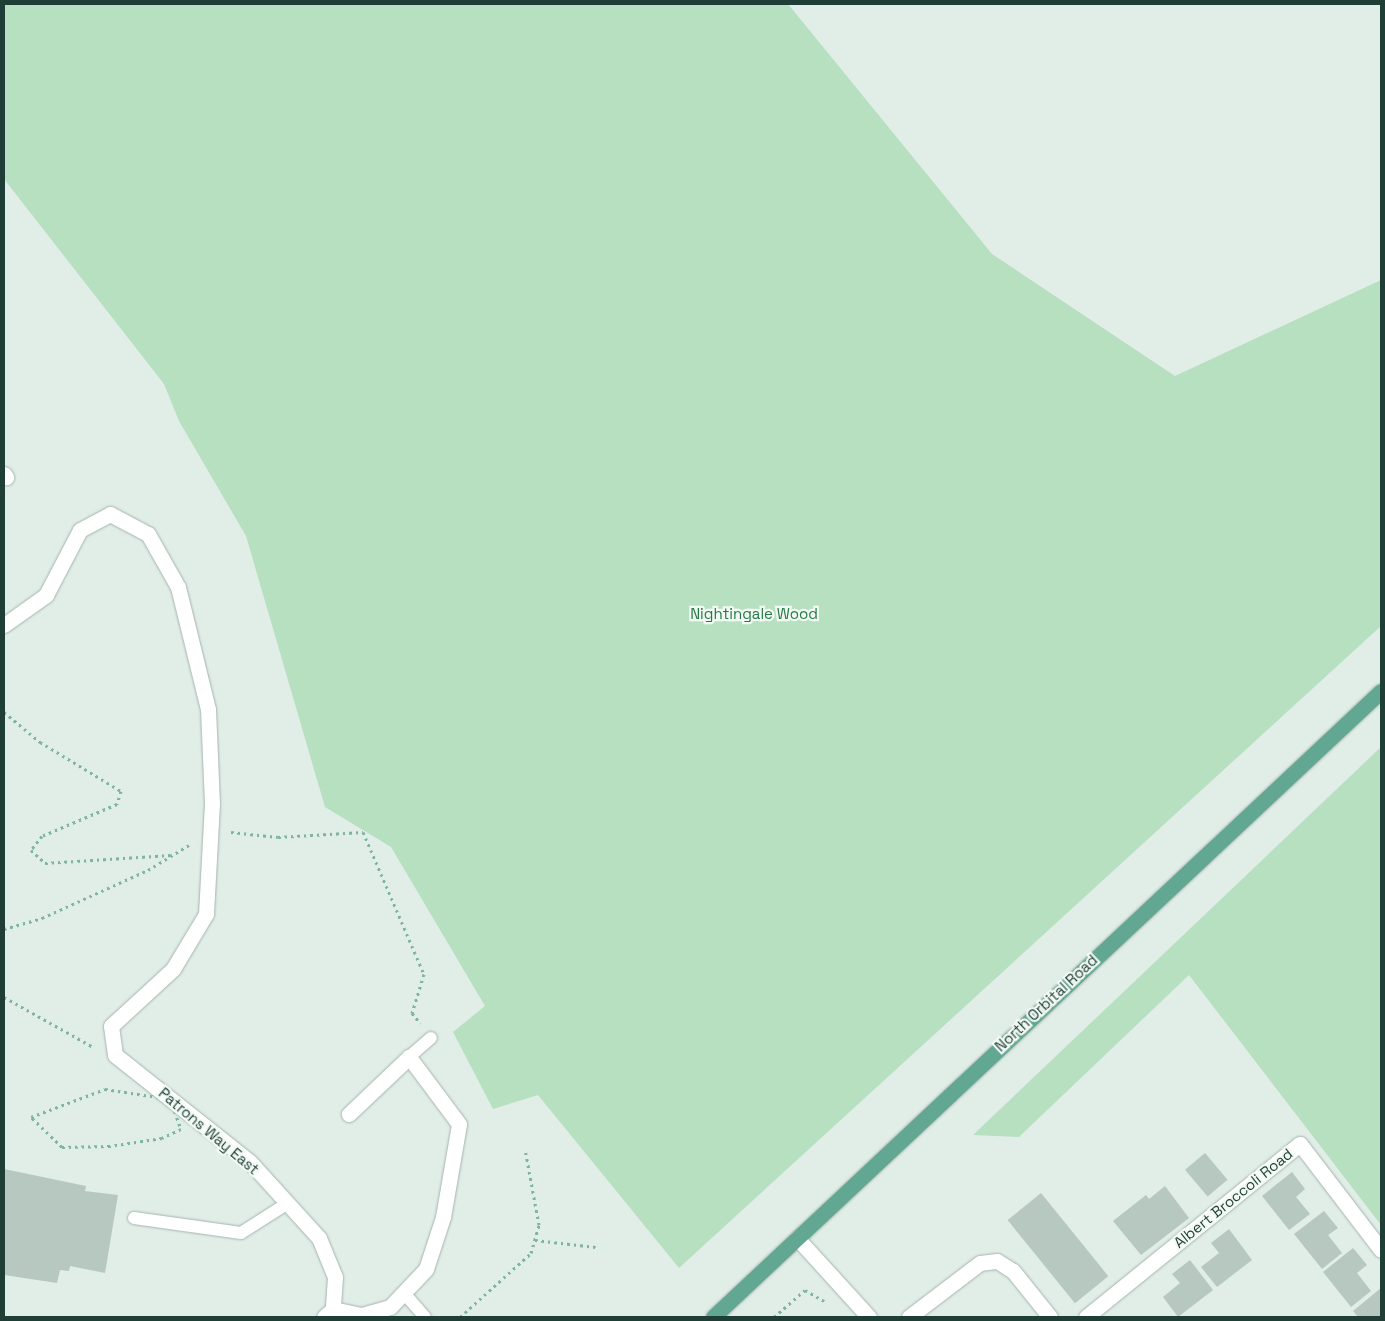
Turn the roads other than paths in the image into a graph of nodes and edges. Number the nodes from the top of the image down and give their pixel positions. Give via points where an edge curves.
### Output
1 (4, 625) edge
2 (1381, 691) edge
3 (431, 1038) road end
4 (409, 1058) junction
5 (349, 1114) dead end
6 (288, 1203) junction
7 (134, 1218) dead end
8 (798, 1238) junction
9 (1381, 1250) edge
10 (404, 1293) junction
11 (328, 1313) edge
12 (362, 1316) edge
13 (425, 1317) edge
14 (713, 1317) edge
15 (869, 1317) edge
16 (909, 1317) edge
17 (1050, 1317) edge
18 (1086, 1317) edge

1 - 6 street, Patrons Way East via 46,595 80,530 110,514 148,534 178,587 208,709 210,830 206,914 173,969 111,1026 115,1055 250,1162
2 - 8 main road, North Orbital Road
3 - 4 lane
4 - 5 street
4 - 10 street via 459,1124 443,1217 426,1269
6 - 7 lane via 241,1233
6 - 11 street, Patrons Way East via 319,1238 335,1277
8 - 14 main road, North Orbital Road
8 - 15 street
9 - 18 street, Albert Broccoli Road via 1300,1144
10 - 12 street via 390,1307
10 - 13 lane
11 - 12 street
16 - 17 street via 980,1263 997,1261 1013,1271

